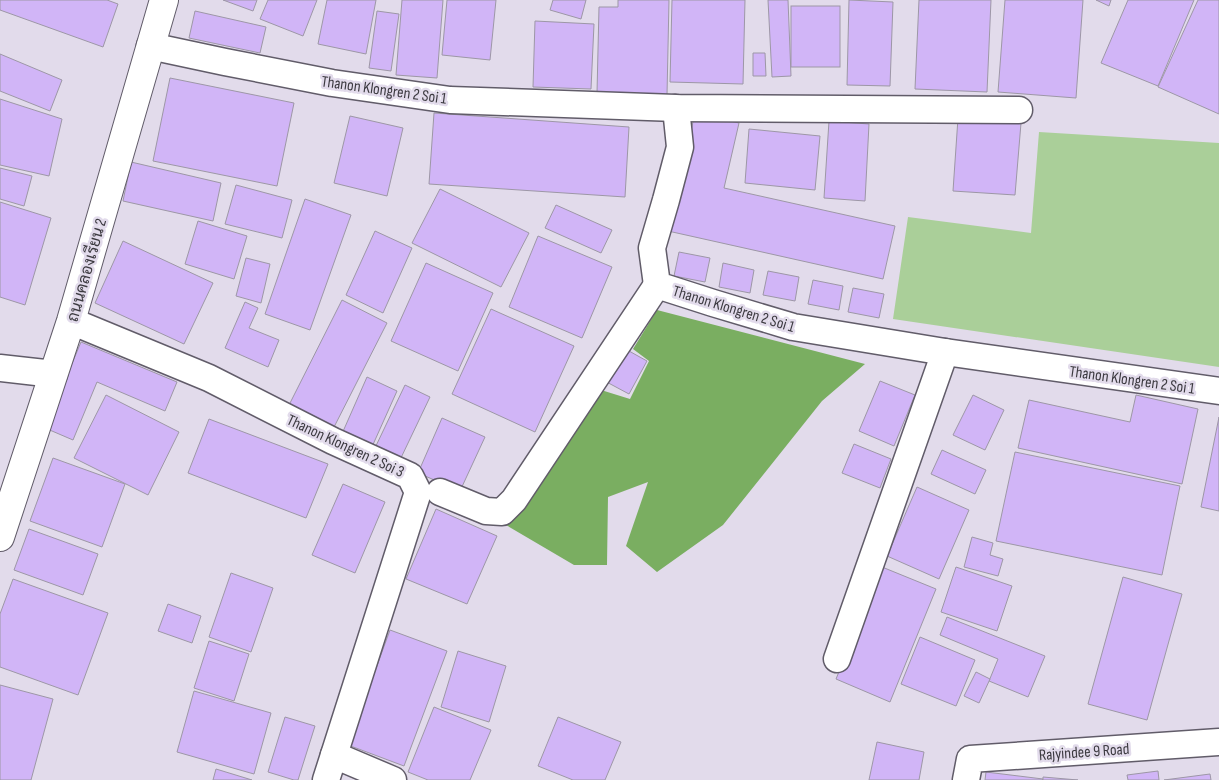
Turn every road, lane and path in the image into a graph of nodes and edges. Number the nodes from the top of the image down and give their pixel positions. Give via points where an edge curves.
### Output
1 (164, 0) edge
2 (150, 46) junction
3 (676, 108) junction
4 (1019, 110) dead end
5 (657, 285) junction
6 (71, 321) junction
7 (944, 352) junction
8 (0, 368) edge
9 (54, 374) junction
10 (1219, 391) edge
11 (440, 492) dead end
12 (0, 537) edge
13 (837, 660) dead end
14 (1219, 742) edge
15 (334, 755) junction
16 (326, 780) edge
17 (393, 780) edge
18 (966, 780) edge

1 - 2 street, ถนนคลองเรียน 2
2 - 3 street, Thanon Klongren 2 Soi 1 via 332,83 450,100
2 - 6 street, ถนนคลองเรียน 2
3 - 4 street
3 - 5 street, Thanon Klongren 2 Soi 1 via 680,147 652,248
5 - 7 street, Thanon Klongren 2 Soi 1 via 793,327
5 - 11 street via 514,500 502,512 486,511
6 - 9 street, ถนนคลองเรียน 2
6 - 15 street, Thanon Klongren 2 Soi 3 via 209,378 410,476 418,492
7 - 10 street, Thanon Klongren 2 Soi 1
7 - 13 street
8 - 9 street
9 - 12 street, ถนนคลองเรียน 2
14 - 18 street, Rajyindee 9 Road via 970,759
15 - 16 street, Thanon Klongren 2 Soi 3
15 - 17 street

